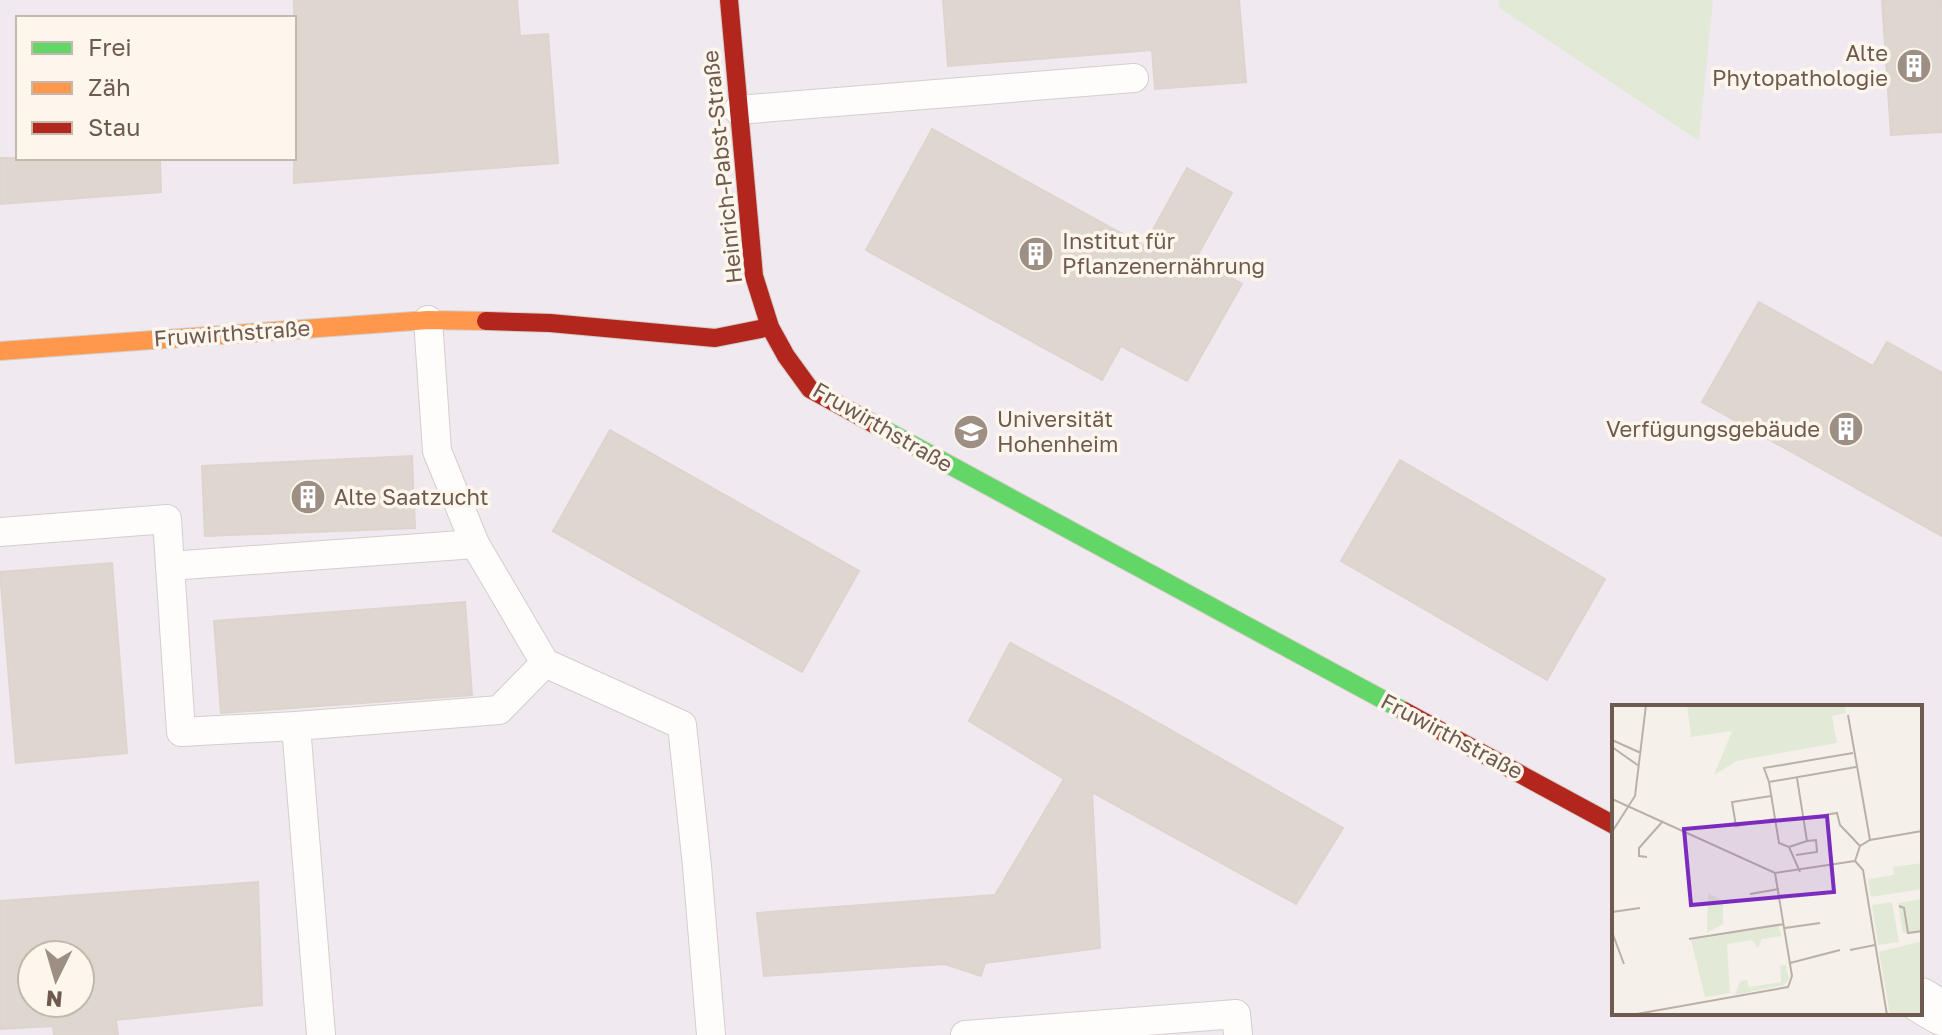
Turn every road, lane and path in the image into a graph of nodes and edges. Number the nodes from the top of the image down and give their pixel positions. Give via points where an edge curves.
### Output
1 (729, 0) edge
2 (1134, 78) dead end
3 (738, 110) junction
4 (428, 320) junction
5 (770, 327) junction
6 (0, 351) edge
7 (0, 532) edge
8 (475, 544) junction
9 (170, 566) junction
10 (545, 663) junction
11 (296, 726) junction
12 (1612, 824) edge
13 (1922, 1001) edge
14 (1942, 1013) edge
15 (321, 1035) edge
16 (711, 1035) edge
17 (965, 1035) edge
18 (1238, 1035) edge

1 - 3 street, Heinrich-Pabst-Straße
2 - 3 lane
3 - 5 street, Heinrich-Pabst-Straße via 754,276
4 - 5 street, Fruwirthstraße via 550,323 715,338
4 - 6 street, Fruwirthstraße
4 - 8 lane via 437,451
5 - 12 street, Fruwirthstraße via 810,389
7 - 9 lane via 167,519
8 - 9 lane
8 - 10 lane
9 - 11 lane via 181,732
10 - 11 lane via 499,710
10 - 16 lane via 682,725
11 - 15 lane
13 - 14 street
17 - 18 lane via 1236,1014

